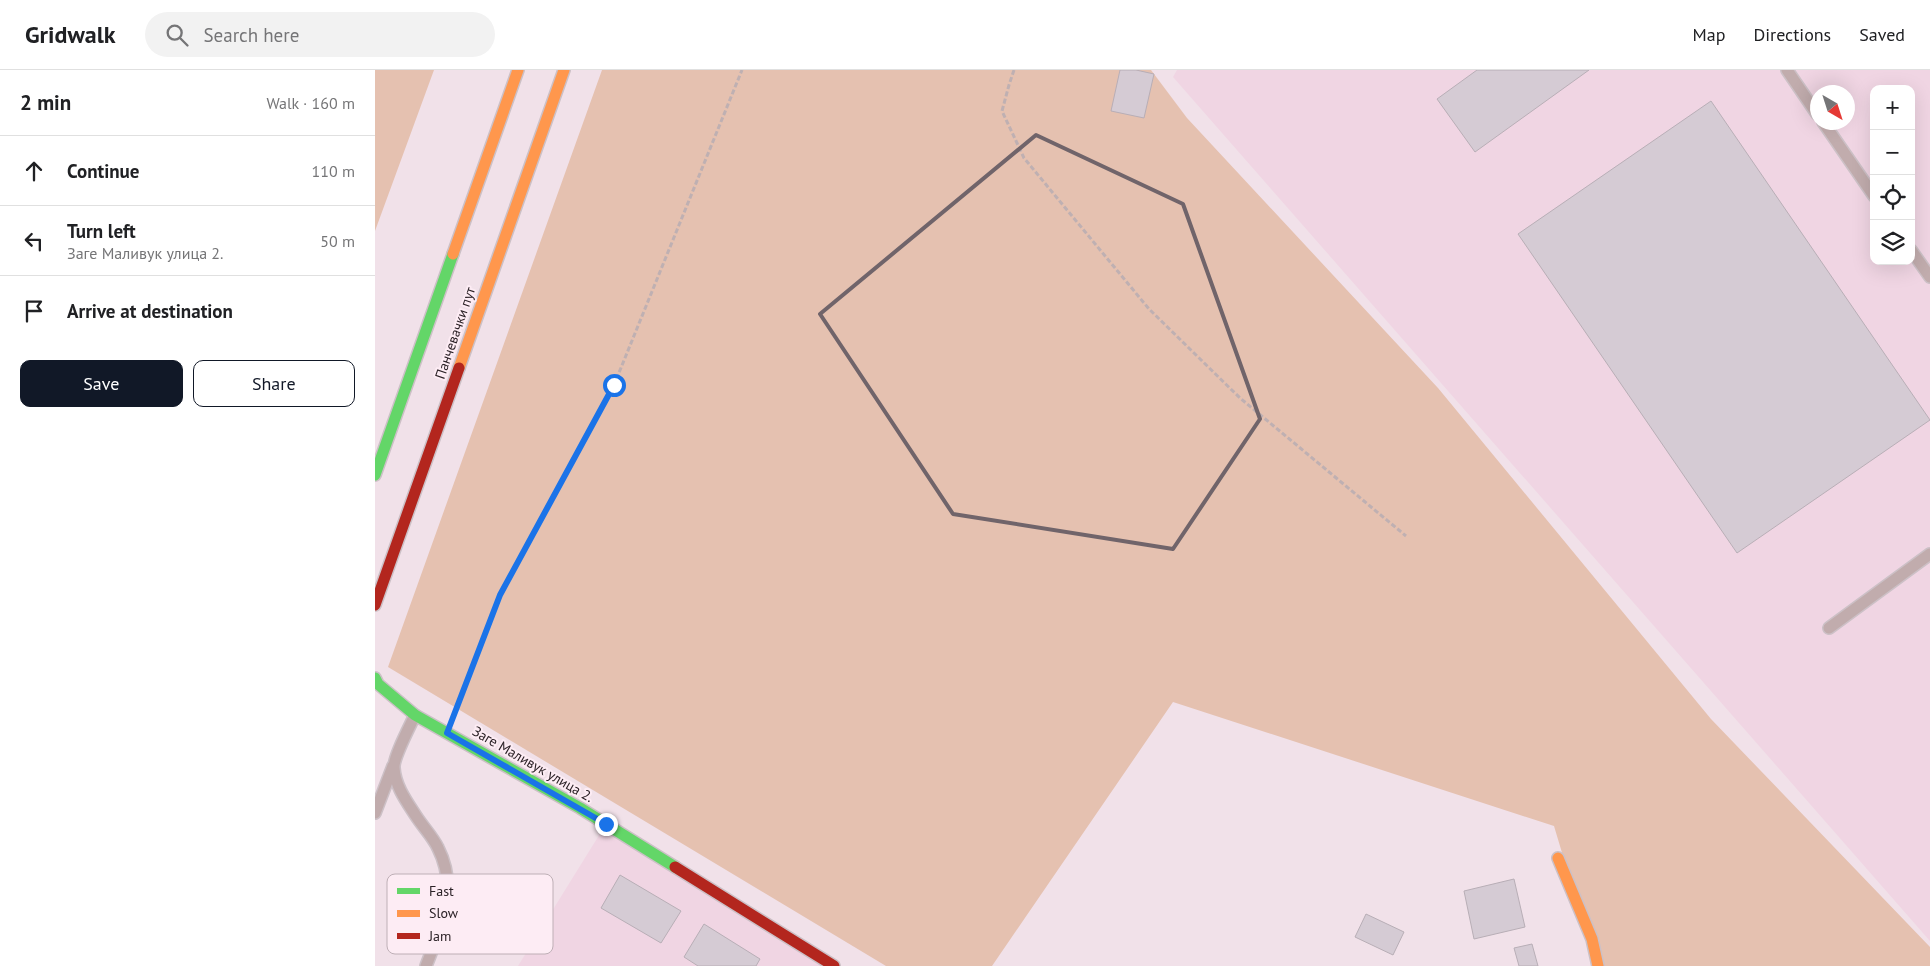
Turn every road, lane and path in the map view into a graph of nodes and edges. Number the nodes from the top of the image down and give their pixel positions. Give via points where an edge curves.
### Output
1 (518, 70) edge
2 (563, 70) edge
3 (742, 70) edge
4 (1014, 70) edge
5 (1787, 70) edge
6 (1810, 104) edge
7 (1829, 130) edge
8 (1870, 190) edge
9 (1915, 256) edge
10 (1930, 277) edge
11 (375, 475) edge
12 (1406, 536) dead end
13 (1930, 554) edge
14 (375, 605) edge
15 (1829, 628) dead end
16 (375, 678) edge
17 (415, 715) junction
18 (447, 733) junction
19 (394, 766) junction
20 (375, 813) edge
21 (1559, 858) dead end
22 (447, 874) edge
23 (431, 954) edge
24 (426, 966) edge
25 (834, 966) edge
26 (1599, 966) edge

1 - 11 main road, Панчевачки пут
2 - 14 main road, Панчевачки пут
3 - 18 path via 614,385 500,595
4 - 12 path via 1002,111 1024,158 1143,302 1240,398
5 - 6 lane
7 - 8 lane
9 - 10 lane
13 - 15 lane
16 - 17 main road, Заге Маливук улица 2.
17 - 18 main road, Заге Маливук улица 2.
17 - 19 lane
18 - 25 main road, Заге Маливук улица 2. via 580,808
19 - 20 lane
19 - 22 lane via 399,789 438,848
21 - 26 main road via 1592,939
23 - 24 lane

